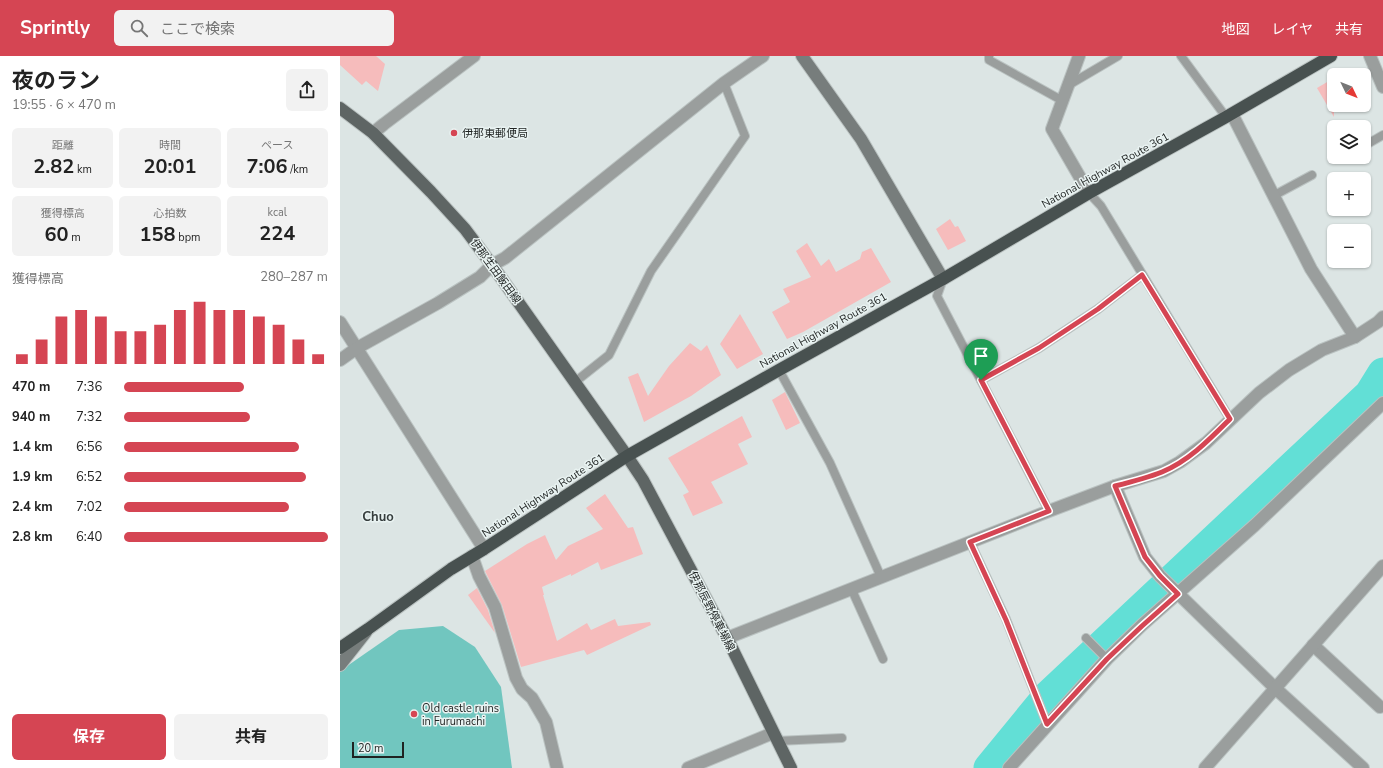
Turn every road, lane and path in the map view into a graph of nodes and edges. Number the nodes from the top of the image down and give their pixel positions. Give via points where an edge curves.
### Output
1 (474, 56) edge
2 (763, 56) edge
3 (802, 56) edge
4 (989, 56) edge
5 (1079, 56) edge
6 (1118, 56) edge
7 (1181, 56) edge
8 (1331, 56) edge
9 (1370, 56) edge
10 (724, 83) junction
11 (1067, 86) junction
12 (1383, 86) edge
13 (1062, 101) junction
14 (340, 108) edge
15 (1229, 116) junction
16 (373, 133) junction
17 (1383, 135) edge
18 (1371, 142) edge
19 (1312, 176) dead end
20 (1089, 194) junction
21 (1273, 196) junction
22 (492, 265) junction
23 (1142, 275) junction
24 (943, 279) junction
25 (1383, 317) edge
26 (340, 322) edge
27 (1355, 337) junction
28 (357, 348) junction
29 (340, 360) edge
30 (779, 370) junction
31 (981, 380) junction
32 (575, 382) junction
33 (1383, 403) edge
34 (1230, 419) junction
35 (627, 456) junction
36 (1115, 486) junction
37 (1049, 511) junction
38 (970, 542) junction
39 (484, 550) junction
40 (472, 556) junction
41 (1383, 566) edge
42 (881, 577) junction
43 (851, 588) junction
44 (1178, 594) junction
45 (368, 629) junction
46 (727, 638) junction
47 (1086, 638) dead end
48 (1313, 645) junction
49 (340, 648) edge
50 (883, 659) dead end
51 (1107, 659) junction
52 (340, 665) edge
53 (1275, 688) junction
54 (1380, 707) dead end
55 (1047, 724) junction
56 (775, 737) junction
57 (842, 738) dead end
58 (557, 768) edge
59 (688, 768) edge
60 (791, 768) edge
61 (1008, 768) edge
62 (1205, 768) edge
63 (1363, 768) edge

1 - 16 street
2 - 10 street
3 - 24 street via 861,139
4 - 13 lane via 989,60
5 - 11 street
6 - 11 lane
7 - 15 lane
8 - 15 highway, National Highway Route 361
9 - 12 street
10 - 22 street via 505,258
10 - 32 lane via 745,136 651,271 609,355
11 - 13 street
13 - 20 street via 1052,129
14 - 16 main road, 伊那生田飯田線
15 - 20 highway, National Highway Route 361
15 - 21 street
16 - 22 main road, 伊那生田飯田線 via 460,223
17 - 18 lane
19 - 21 lane
20 - 23 lane via 1101,206
20 - 24 highway, National Highway Route 361
21 - 27 street via 1311,269
22 - 28 street via 480,277
22 - 32 main road, 伊那生田飯田線
23 - 31 lane via 1098,309 1039,348
23 - 34 lane
24 - 30 highway, National Highway Route 361
24 - 31 lane via 937,296
25 - 27 street
26 - 28 street
27 - 34 street via 1322,350 1290,370
28 - 29 street
28 - 39 street
30 - 35 highway, National Highway Route 361
30 - 42 lane via 830,463
31 - 37 lane
32 - 35 main road, 伊那生田飯田線
33 - 44 street via 1255,525
34 - 36 street via 1180,462 1164,471
35 - 39 highway, National Highway Route 361
35 - 46 main road, 伊那辰野停車場線 via 643,480
36 - 37 street
36 - 44 street via 1145,557
37 - 38 street
38 - 42 street
38 - 55 lane via 1006,620
39 - 40 highway, National Highway Route 361
40 - 45 highway, National Highway Route 361
40 - 58 street via 495,607 516,678 546,722
41 - 48 street
42 - 43 street
43 - 46 street
43 - 50 lane
44 - 51 street
44 - 53 street
45 - 49 highway, National Highway Route 361
45 - 52 street
46 - 56 main road, 伊那辰野停車場線
47 - 51 lane
48 - 53 street
48 - 54 street
51 - 55 street
53 - 62 street
53 - 63 street
55 - 61 street
56 - 57 lane
56 - 59 street
56 - 60 main road, 伊那辰野停車場線

